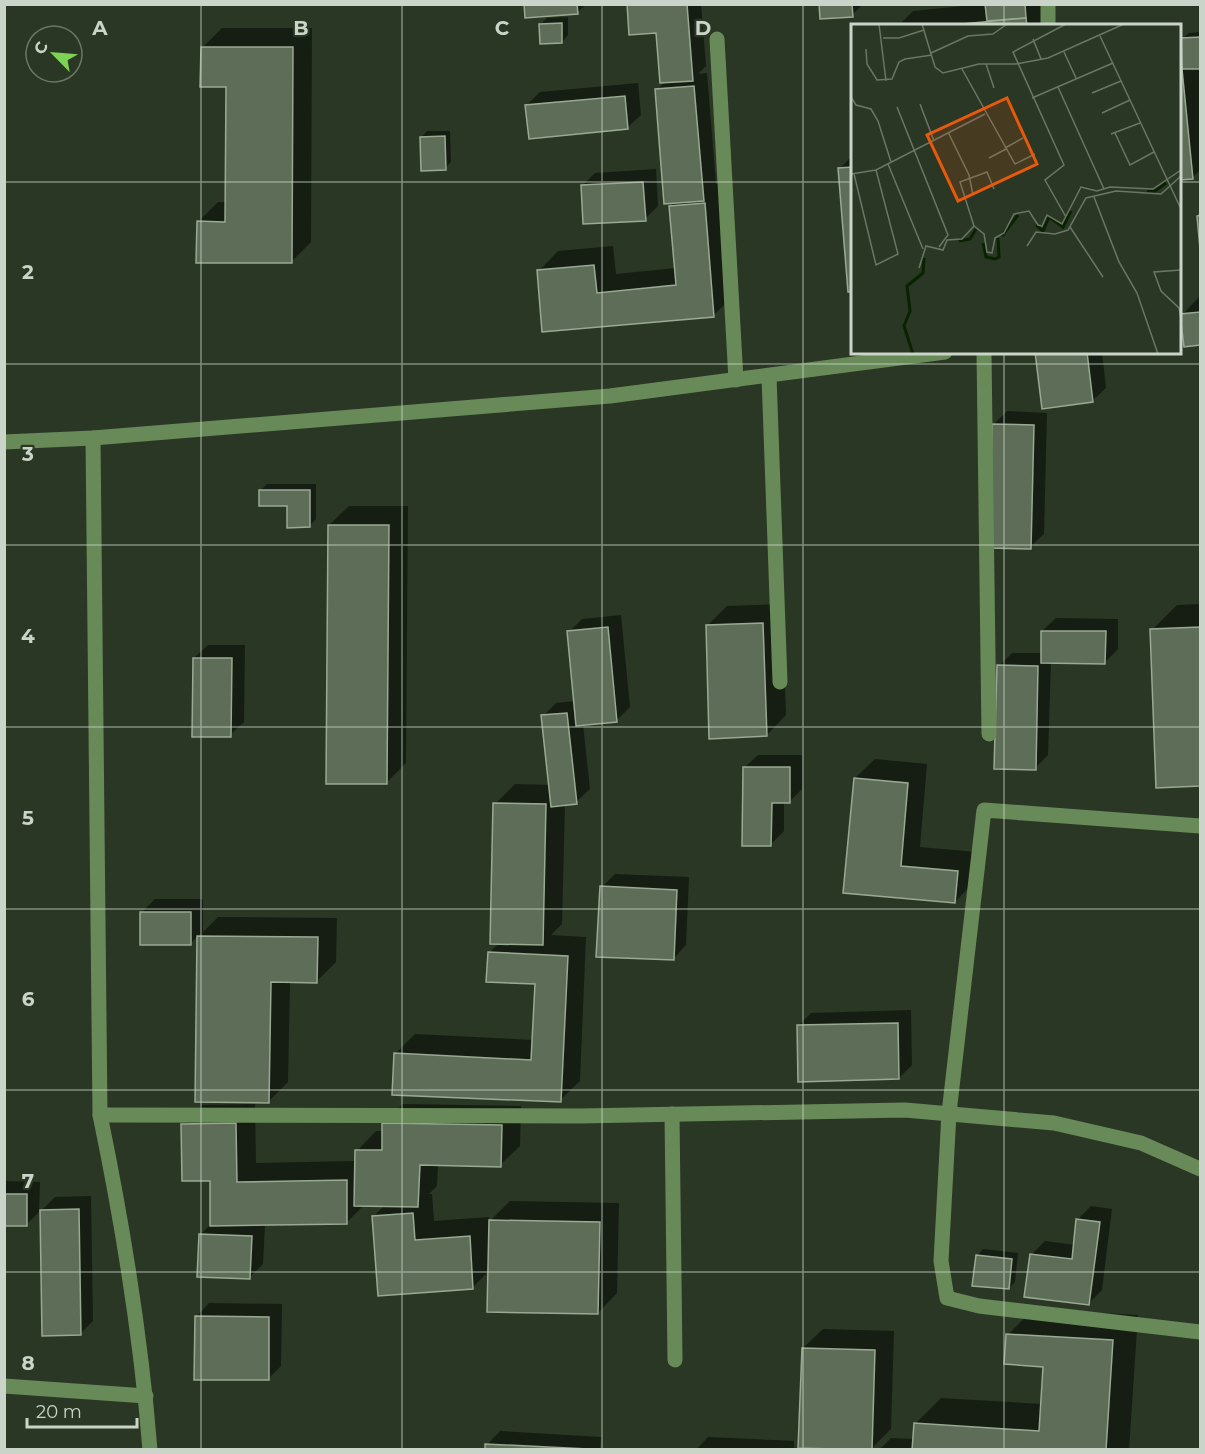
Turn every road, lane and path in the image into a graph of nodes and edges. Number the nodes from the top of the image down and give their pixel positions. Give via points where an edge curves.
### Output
1 (1048, 4) edge
2 (1048, 24) edge
3 (717, 39) dead end
4 (930, 354) edge
5 (984, 354) edge
6 (769, 376) junction
7 (736, 380) junction
8 (93, 438) junction
9 (4, 442) edge
10 (780, 682) dead end
11 (989, 734) dead end
12 (1200, 826) edge
13 (949, 1113) junction
14 (672, 1114) junction
15 (100, 1115) junction
16 (1200, 1169) edge
17 (1200, 1332) edge
18 (675, 1360) dead end
19 (4, 1386) edge
20 (146, 1396) junction
21 (150, 1449) edge

1 - 2 street
3 - 7 street
4 - 6 street
5 - 11 street
6 - 7 street
6 - 10 street
7 - 8 street via 610,396
8 - 9 street
8 - 15 street
12 - 13 street via 984,810
13 - 14 street via 905,1110
13 - 16 street via 1054,1123 1141,1143
13 - 17 street via 941,1261 947,1298 979,1306
14 - 15 street
14 - 18 street
15 - 20 street via 122,1220
19 - 20 street
20 - 21 street

